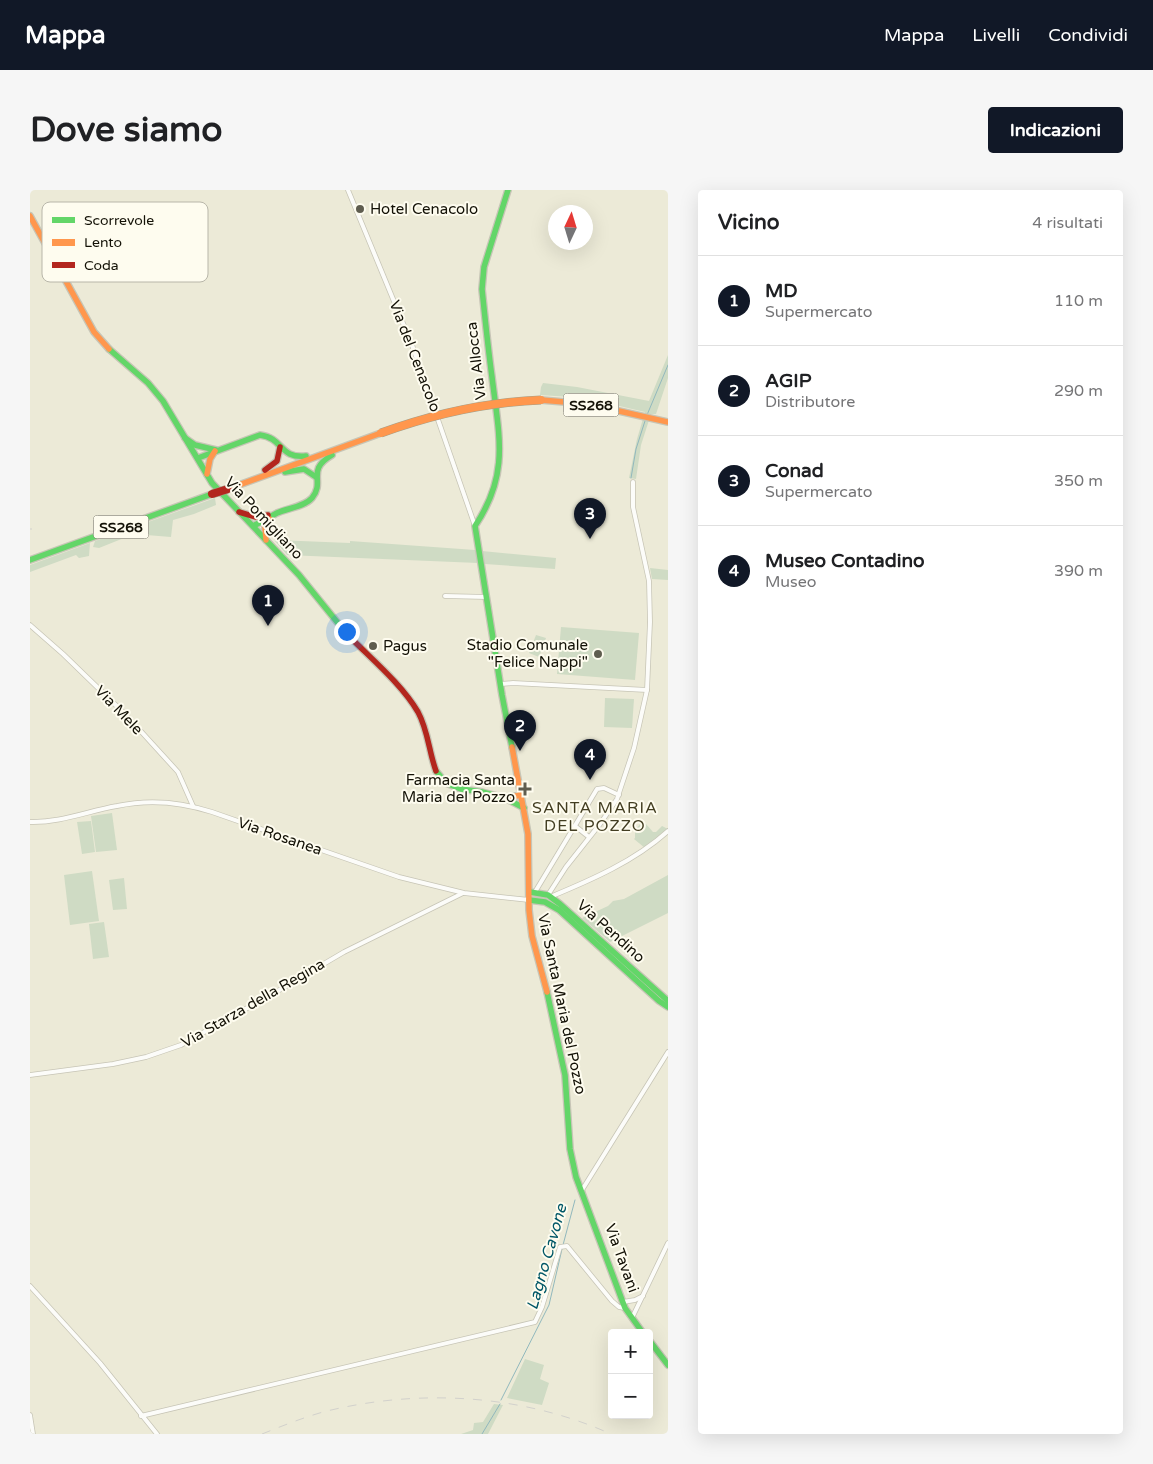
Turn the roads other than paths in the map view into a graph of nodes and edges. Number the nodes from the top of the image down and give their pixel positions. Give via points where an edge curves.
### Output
1 (348, 190) edge
2 (508, 190) edge
3 (30, 216) edge
4 (42, 238) edge
5 (66, 282) edge
6 (668, 422) edge
7 (185, 438) junction
8 (356, 442) junction
9 (280, 447) junction
10 (340, 448) junction
11 (216, 450) junction
12 (198, 458) junction
13 (208, 474) junction
14 (261, 477) junction
15 (316, 477) junction
16 (633, 482) dead end
17 (239, 484) junction
18 (239, 512) junction
19 (275, 514) junction
20 (253, 526) junction
21 (474, 526) junction
22 (266, 540) junction
23 (30, 560) edge
24 (445, 596) dead end
25 (487, 597) junction
26 (30, 625) edge
27 (500, 684) junction
28 (647, 690) junction
29 (522, 795) junction
30 (619, 795) junction
31 (505, 798) junction
32 (193, 806) junction
33 (524, 808) junction
34 (30, 822) edge
35 (574, 826) junction
36 (668, 831) edge
37 (589, 837) junction
38 (464, 893) junction
39 (531, 895) junction
40 (549, 896) junction
41 (668, 1001) edge
42 (668, 1007) edge
43 (668, 1052) edge
44 (30, 1075) edge
45 (582, 1190) junction
46 (668, 1243) edge
47 (30, 1286) edge
48 (643, 1296) junction
49 (624, 1305) junction
50 (632, 1318) junction
51 (639, 1329) edge
52 (653, 1345) edge
53 (668, 1365) edge
54 (30, 1415) edge
55 (141, 1416) junction
56 (33, 1434) edge
57 (157, 1434) edge

1 - 21 street, Via del Cenacolo via 412,345
2 - 21 main road, Via Allocca via 484,267 482,289 500,443 499,475 484,515
3 - 4 main road, Via Pomigliano
5 - 7 main road, Via Pomigliano via 94,332 114,355 152,387
6 - 8 main road, SS268, bridge via 588,404 508,401 427,416
7 - 11 main road via 195,445
7 - 12 main road, Via Pomigliano
8 - 10 main road, SS268
8 - 15 main road via 321,462
9 - 10 main road via 288,455 298,458
9 - 11 main road via 277,440 260,435
9 - 17 main road via 279,458 272,467
10 - 14 main road, SS268
11 - 12 main road
11 - 13 main road via 210,459
12 - 13 main road, Via Pomigliano
13 - 18 main road, Via Pomigliano
14 - 15 main road via 299,469
14 - 17 main road, SS268
15 - 19 main road via 316,492 312,498
16 - 28 street via 633,507 649,581
17 - 23 main road, SS268, bridge
18 - 19 main road via 256,517
18 - 20 main road, Via Pomigliano
19 - 20 main road
19 - 22 main road via 265,527
20 - 22 main road, Via Pomigliano
21 - 25 main road, Via Santa Maria del Pozzo
22 - 31 main road, Via Pomigliano via 322,601 346,633 402,690 421,720 440,778 452,787
24 - 25 street
25 - 27 main road, Via Santa Maria del Pozzo
26 - 32 street, Via Mele via 127,716 178,772
27 - 28 street
27 - 29 main road, Via Santa Maria del Pozzo
28 - 30 street
29 - 31 main road, Via Pomigliano
29 - 33 main road, Via Santa Maria del Pozzo
30 - 35 street via 604,788 596,789
30 - 37 street
31 - 33 main road, Via Pomigliano
32 - 34 street, Via Rosanea via 154,802
32 - 38 street, Via Rosanea via 399,877
33 - 39 main road, Via Santa Maria del Pozzo via 531,862
35 - 37 street
35 - 39 street
36 - 40 street via 642,851 576,886
37 - 40 street
38 - 39 street, Via Rosanea
38 - 44 street, Via Starza della Regina via 344,952 181,1045 146,1058
39 - 40 main road, Via Pendino
39 - 42 main road, Via Pendino via 559,910
39 - 45 main road, Via Santa Maria del Pozzo via 532,936 565,1074 570,1156
40 - 41 main road, Via Pendino
43 - 45 street
45 - 49 main road, Via Tavani
46 - 48 street
47 - 55 street via 100,1363
48 - 49 street
48 - 50 street
49 - 50 main road, Via Tavani
49 - 55 street via 619,1307 612,1301 566,1246 560,1247 535,1322
50 - 51 main road, Via Tavani
52 - 53 main road
54 - 56 street
55 - 57 street

